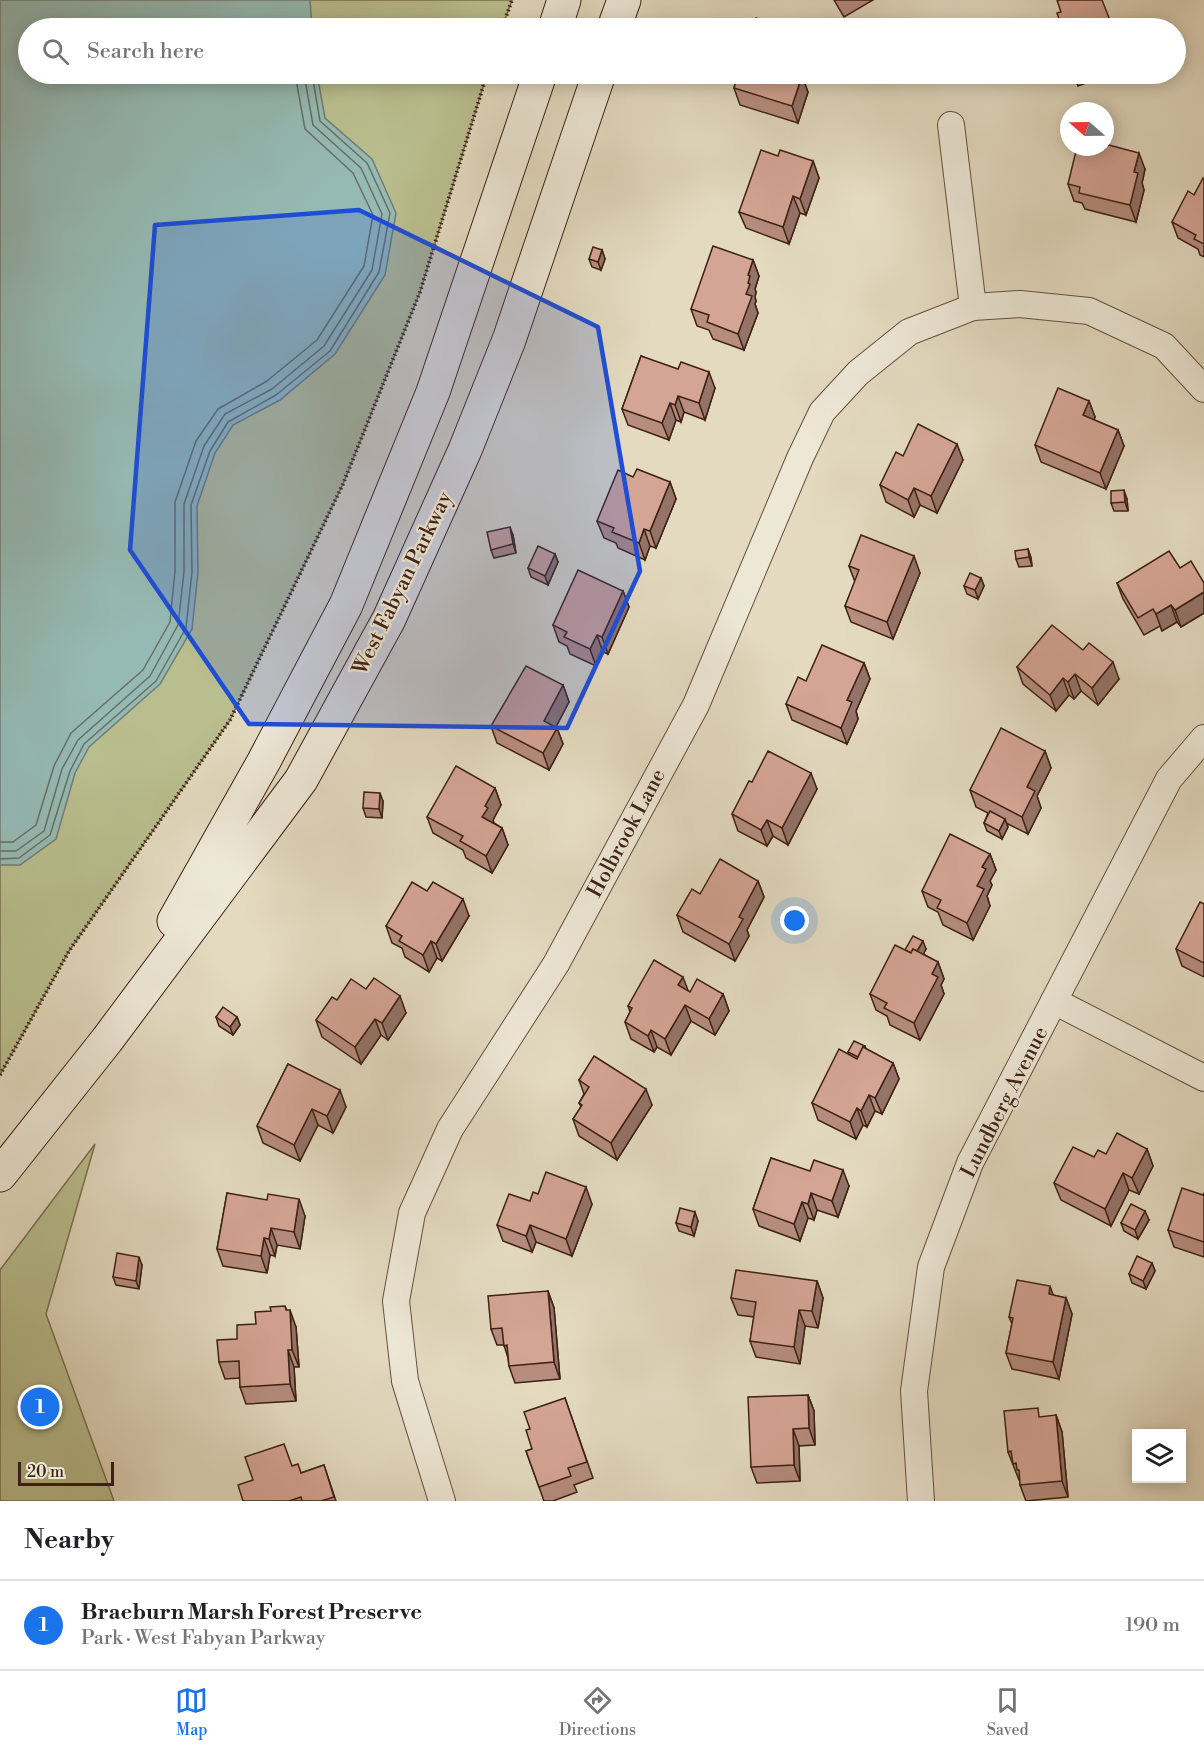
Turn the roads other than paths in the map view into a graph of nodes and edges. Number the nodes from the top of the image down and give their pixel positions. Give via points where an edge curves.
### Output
1 (564, 0) edge
2 (624, 0) edge
3 (558, 18) edge
4 (618, 18) edge
5 (537, 84) edge
6 (596, 84) edge
7 (951, 125) dead end
8 (973, 306) junction
9 (1204, 389) edge
10 (1204, 738) edge
11 (1054, 1001) junction
12 (106, 1040) junction
13 (1204, 1078) edge
14 (0, 1175) edge
15 (442, 1501) edge
16 (921, 1501) edge

1 - 3 main road
2 - 4 main road
5 - 12 main road, West Fabyan Parkway via 433,392 346,605 259,771
6 - 12 main road, West Fabyan Parkway via 509,340 465,450 389,619 301,780
7 - 8 street
8 - 9 street, Holbrook Lane via 1020,304 1089,311 1164,346
8 - 15 street, Holbrook Lane via 909,332 858,374 822,412 696,705 556,964 450,1129 412,1213 396,1300 405,1381
10 - 11 street, Lundberg Avenue via 1169,779
11 - 13 street
11 - 16 street, Lundberg Avenue via 970,1163 931,1267 914,1391
12 - 14 main road, West Fabyan Parkway

